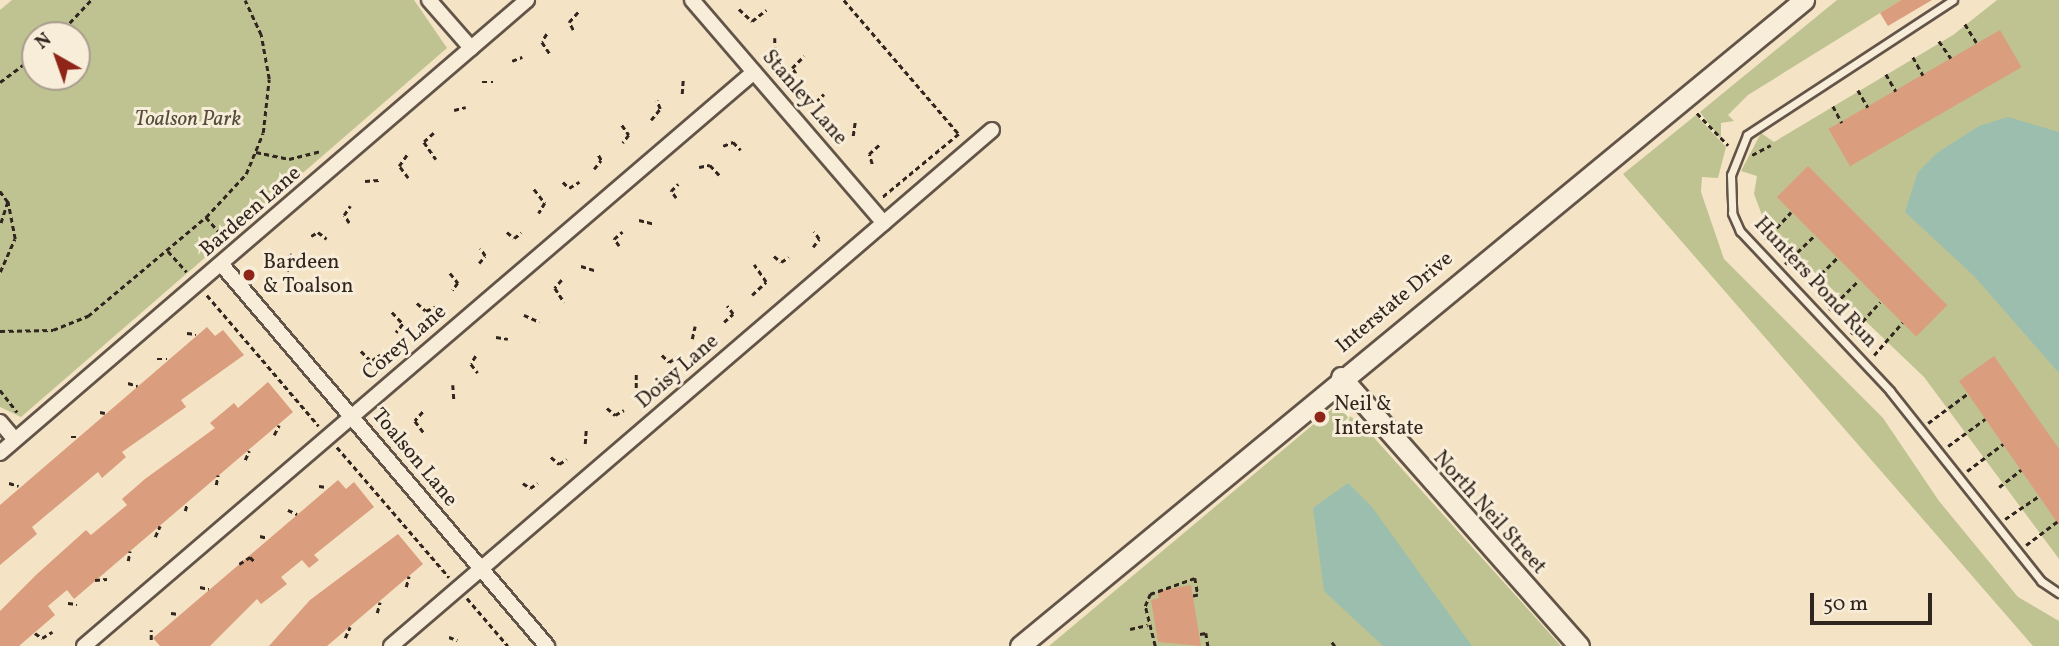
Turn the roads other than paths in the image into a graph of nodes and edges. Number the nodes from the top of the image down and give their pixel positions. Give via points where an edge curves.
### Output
1 (429, 0) edge
2 (527, 0) edge
3 (692, 0) edge
4 (1804, 0) edge
5 (1953, 0) edge
6 (471, 48) junction
7 (754, 72) junction
8 (992, 130) dead end
9 (884, 223) junction
10 (222, 265) junction
11 (1341, 377) junction
12 (351, 416) junction
13 (0, 422) edge
14 (15, 440) junction
15 (0, 453) edge
16 (481, 569) junction
17 (2059, 593) edge
18 (84, 646) edge
19 (391, 646) edge
20 (547, 646) edge
21 (1020, 646) edge
22 (1579, 646) edge

1 - 6 street
2 - 6 street, Bardeen Lane
3 - 7 street, Stanley Lane
4 - 11 main road, Interstate Drive
5 - 17 lane, Hunters Pond Run via 1747,135 1729,195 1740,231 1866,364 2018,551
6 - 10 street, Bardeen Lane
7 - 9 street, Stanley Lane
7 - 12 street, Corey Lane
8 - 9 street, Doisy Lane
9 - 16 street, Doisy Lane
10 - 12 street, Toalson Lane
10 - 14 street, Bardeen Lane
11 - 21 main road, Interstate Drive
11 - 22 main road, North Neil Street
12 - 16 street, Toalson Lane
12 - 18 street, Corey Lane
13 - 14 street
14 - 15 street, Bardeen Lane
16 - 19 street, Doisy Lane
16 - 20 street, Toalson Lane

